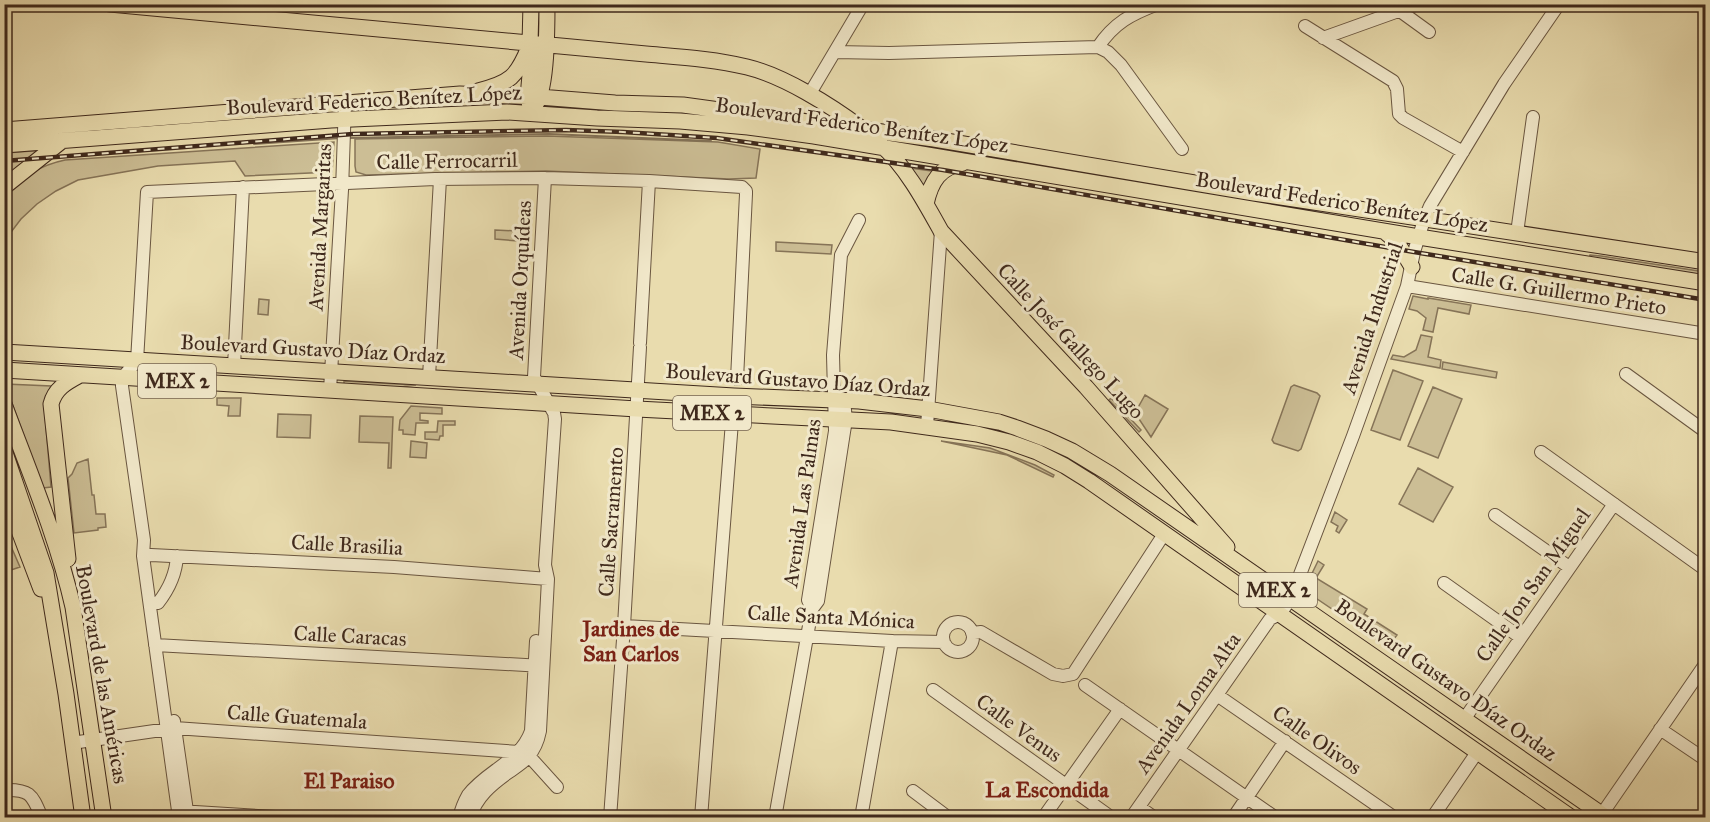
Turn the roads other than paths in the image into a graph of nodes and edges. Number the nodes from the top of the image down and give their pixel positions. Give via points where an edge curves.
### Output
1 (110, 4) edge
2 (531, 4) edge
3 (547, 4) edge
4 (863, 4) edge
5 (1158, 4) edge
6 (1418, 4) edge
7 (1559, 4) edge
8 (1400, 11) junction
9 (1305, 26) dead end
10 (1429, 32) dead end
11 (1323, 38) junction
12 (530, 44) junction
13 (547, 45) junction
14 (1098, 47) junction
15 (835, 52) junction
16 (460, 94) junction
17 (809, 95) junction
18 (345, 103) junction
19 (536, 104) junction
20 (1533, 117) dead end
21 (345, 119) junction
22 (4, 130) edge
23 (868, 134) junction
24 (63, 140) junction
25 (4, 145) edge
26 (885, 148) junction
27 (1182, 149) dead end
28 (1463, 152) junction
29 (970, 161) junction
30 (545, 178) junction
31 (441, 179) junction
32 (649, 181) junction
33 (342, 183) junction
34 (4, 187) edge
35 (243, 187) junction
36 (926, 204) junction
37 (859, 220) dead end
38 (1424, 220) junction
39 (941, 231) junction
40 (1384, 231) junction
41 (1517, 233) junction
42 (1419, 237) junction
43 (1706, 262) edge
44 (1412, 267) junction
45 (1706, 283) edge
46 (1407, 286) junction
47 (1706, 334) edge
48 (8, 352) edge
49 (137, 361) junction
50 (234, 366) junction
51 (11, 370) edge
52 (331, 371) junction
53 (1626, 374) dead end
54 (80, 375) junction
55 (429, 377) junction
56 (122, 378) junction
57 (737, 379) dead end
58 (538, 384) junction
59 (330, 390) junction
60 (638, 390) junction
61 (734, 396) junction
62 (839, 400) junction
63 (548, 403) junction
64 (4, 404) edge
65 (637, 409) junction
66 (928, 409) junction
67 (732, 414) junction
68 (841, 420) junction
69 (927, 426) junction
70 (1706, 432) edge
71 (4, 450) edge
72 (1541, 452) dead end
73 (60, 491) junction
74 (12, 500) edge
75 (40, 501) junction
76 (1614, 504) junction
77 (1495, 514) dead end
78 (1164, 534) junction
79 (147, 555) junction
80 (177, 556) junction
81 (1569, 567) junction
82 (1247, 569) junction
83 (1706, 570) edge
84 (544, 578) junction
85 (1444, 583) dead end
86 (1291, 598) junction
87 (158, 603) junction
88 (73, 607) junction
89 (1280, 614) junction
90 (624, 626) junction
91 (715, 631) junction
92 (972, 633) junction
93 (807, 636) junction
94 (1520, 637) junction
95 (892, 641) junction
96 (944, 642) junction
97 (159, 645) junction
98 (1706, 663) edge
99 (539, 666) junction
100 (1085, 685) dead end
101 (933, 690) dead end
102 (1217, 695) junction
103 (1120, 709) junction
104 (1465, 718) junction
105 (171, 729) junction
106 (1660, 729) junction
107 (93, 740) junction
108 (1285, 741) junction
109 (72, 743) junction
110 (1179, 750) junction
111 (1478, 751) junction
112 (524, 754) junction
113 (1706, 760) edge
114 (1066, 786) junction
115 (557, 787) dead end
116 (4, 790) edge
117 (913, 791) dead end
118 (1247, 797) junction
119 (1135, 812) edge
120 (183, 814) edge
121 (1602, 816) edge
122 (42, 818) edge
123 (83, 818) edge
124 (105, 818) edge
125 (292, 818) edge
126 (459, 818) edge
127 (470, 818) edge
128 (610, 818) edge
129 (701, 818) edge
130 (775, 818) edge
131 (861, 818) edge
132 (949, 818) edge
133 (1043, 818) edge
134 (1112, 818) edge
135 (1155, 818) edge
136 (1233, 818) edge
137 (1276, 818) edge
138 (1395, 818) edge
139 (1432, 818) edge
140 (1572, 818) edge

1 - 12 main road, Calle José Gallego Lugo via 150,14
2 - 12 main road
3 - 13 main road
4 - 15 street
5 - 14 street via 1124,20
6 - 8 street
7 - 28 street, Avenida Industrial
8 - 10 street
8 - 11 street
9 - 11 street
11 - 28 street via 1393,81 1403,118
12 - 13 main road, Calle José Gallego Lugo
12 - 16 main road via 514,76 495,86
12 - 19 main road
13 - 17 main road, Calle José Gallego Lugo via 728,63 764,73
13 - 19 main road
14 - 15 street
14 - 27 street via 1121,65
15 - 17 street
16 - 18 main road, Boulevard Federico Benítez López
16 - 19 main road, Boulevard Federico Benítez López
17 - 23 main road, Calle José Gallego Lugo
18 - 21 street, Avenida Margaritas
18 - 22 main road, Boulevard Federico Benítez López
19 - 21 main road, Boulevard Federico Benítez López via 507,112
19 - 23 main road, Boulevard Federico Benítez López via 684,105
19 - 26 main road, Boulevard Federico Benítez López via 737,126
20 - 41 street
21 - 24 main road, Boulevard Federico Benítez López
21 - 33 street, Avenida Margaritas
23 - 26 main road, Calle José Gallego Lugo
23 - 38 main road, Boulevard Federico Benítez López via 934,139
24 - 25 main road, Boulevard Federico Benítez López
24 - 34 main road
26 - 29 main road, Boulevard Federico Benítez López
26 - 36 main road, Calle José Gallego Lugo
28 - 38 street, Avenida Industrial
29 - 36 main road via 943,170 928,193
29 - 40 main road, Boulevard Federico Benítez López
30 - 31 street, Calle Ferrocarril
30 - 32 street, Calle Ferrocarril
30 - 58 street, Avenida Orquídeas via 534,377
31 - 33 street, Calle Ferrocarril
31 - 55 street
32 - 57 street, Calle Ferrocarril via 738,186 746,190
32 - 60 street, Calle Sacramento
33 - 35 street, Calle Ferrocarril
33 - 52 street, Avenida Margaritas
35 - 49 street, Calle Ferrocarril via 147,192
35 - 50 street
36 - 39 main road, Calle José Gallego Lugo
37 - 62 street, Avenida Las Palmas via 841,255 833,355
38 - 41 main road, Boulevard Federico Benítez López
38 - 42 street, Avenida Industrial
39 - 66 street
39 - 82 main road, Calle José Gallego Lugo
40 - 42 main road, Boulevard Federico Benítez López
40 - 44 main road via 1397,242
41 - 43 main road, Boulevard Federico Benítez López
42 - 44 street, Avenida Industrial
42 - 45 main road, Boulevard Federico Benítez López
44 - 46 street, Avenida Industrial
46 - 47 street, Calle G. Guillermo Prieto
46 - 86 street, Avenida Industrial
48 - 49 main road, Boulevard Gustavo Díaz Ordaz / MEX 2
49 - 50 main road, Boulevard Gustavo Díaz Ordaz / MEX 2
49 - 56 street
50 - 52 main road, Boulevard Gustavo Díaz Ordaz / MEX 2
51 - 54 main road, Boulevard Gustavo Díaz Ordaz / MEX 2
52 - 55 main road, Boulevard Gustavo Díaz Ordaz / MEX 2
52 - 59 street, Avenida Margaritas
53 - 70 street
54 - 56 main road, Boulevard Gustavo Díaz Ordaz / MEX 2
54 - 73 main road via 60,387 51,404
55 - 58 main road, Boulevard Gustavo Díaz Ordaz / MEX 2
56 - 59 main road, Boulevard Gustavo Díaz Ordaz / MEX 2
56 - 79 street
58 - 60 main road, Boulevard Gustavo Díaz Ordaz / MEX 2
58 - 63 street
59 - 63 main road, Boulevard Gustavo Díaz Ordaz / MEX 2
60 - 61 main road, Boulevard Gustavo Díaz Ordaz / MEX 2
60 - 65 street, Calle Sacramento
61 - 62 main road, Boulevard Gustavo Díaz Ordaz / MEX 2
61 - 67 street
62 - 66 main road, Boulevard Gustavo Díaz Ordaz / MEX 2
62 - 68 street, Avenida Las Palmas
63 - 65 main road, Boulevard Gustavo Díaz Ordaz / MEX 2
63 - 84 street via 555,419
64 - 75 main road, Boulevard de las Américas
65 - 67 main road, Boulevard Gustavo Díaz Ordaz / MEX 2
65 - 90 street, Calle Sacramento
66 - 69 street
66 - 82 main road, Boulevard Gustavo Díaz Ordaz / MEX 2 via 999,422 1072,451
67 - 68 main road, Boulevard Gustavo Díaz Ordaz / MEX 2
67 - 91 street
68 - 69 main road, Boulevard Gustavo Díaz Ordaz / MEX 2
68 - 93 street, Avenida Las Palmas via 808,600 812,609
69 - 78 main road, Boulevard Gustavo Díaz Ordaz / MEX 2 via 977,434 1037,452 1089,481
71 - 74 main road, Boulevard de las Américas
72 - 76 street
73 - 75 main road
73 - 88 main road
74 - 75 main road
74 - 109 main road, Boulevard de las Américas via 46,573
75 - 88 main road, Boulevard de las Américas
76 - 81 street, Calle Jon San Miguel
76 - 83 street
77 - 81 street
78 - 89 main road, Boulevard Gustavo Díaz Ordaz / MEX 2
78 - 92 street via 1073,674 1053,674 981,632
79 - 80 street, Calle Brasilia
79 - 87 street
79 - 97 street
80 - 84 street, Calle Brasilia
80 - 87 street via 175,575
81 - 94 street, Calle Jon San Miguel
82 - 86 main road, Boulevard Gustavo Díaz Ordaz / MEX 2
84 - 99 street
85 - 94 street
86 - 89 street, Avenida Industrial
86 - 104 main road, Boulevard Gustavo Díaz Ordaz / MEX 2
87 - 97 street
88 - 107 main road, Boulevard de las Américas
89 - 102 street, Avenida Loma Alta via 1270,619
89 - 111 main road, Boulevard Gustavo Díaz Ordaz / MEX 2
90 - 91 street, Calle Santa Mónica
90 - 128 street, Calle Sacramento
91 - 93 street, Calle Santa Mónica
91 - 129 street
92 - 96 street via 964,624 954,623 946,628
92 - 96 street via 973,641 963,652 949,650
93 - 95 street, Calle Santa Mónica
93 - 130 street, Avenida Las Palmas
94 - 104 street, Calle Jon San Miguel
95 - 96 street, Calle Santa Mónica
95 - 131 street
97 - 99 street, Calle Caracas
97 - 105 street
98 - 106 street
99 - 112 street via 540,731 537,743
100 - 103 street
101 - 114 street, Calle Venus
102 - 108 street, Calle Olivos
102 - 110 street, Avenida Loma Alta
103 - 110 street
103 - 114 street
104 - 121 main road, Boulevard Gustavo Díaz Ordaz / MEX 2
105 - 107 street, Calle Guatemala
105 - 112 street, Calle Guatemala
105 - 120 street
106 - 113 street
106 - 121 street
107 - 109 street, Calle Guatemala
107 - 124 main road, Boulevard de las Américas
108 - 118 street
108 - 138 street, Calle Olivos
109 - 123 main road, Boulevard de las Américas
110 - 118 street
110 - 119 street, Avenida Loma Alta
111 - 139 street
111 - 140 main road, Boulevard Gustavo Díaz Ordaz / MEX 2
112 - 115 street
112 - 126 street via 489,776 469,795
112 - 127 street via 482,795
114 - 133 street
114 - 134 street, Calle Venus
116 - 122 street via 18,789 33,796
117 - 132 street
118 - 136 street
118 - 137 street
119 - 135 street
120 - 125 street

